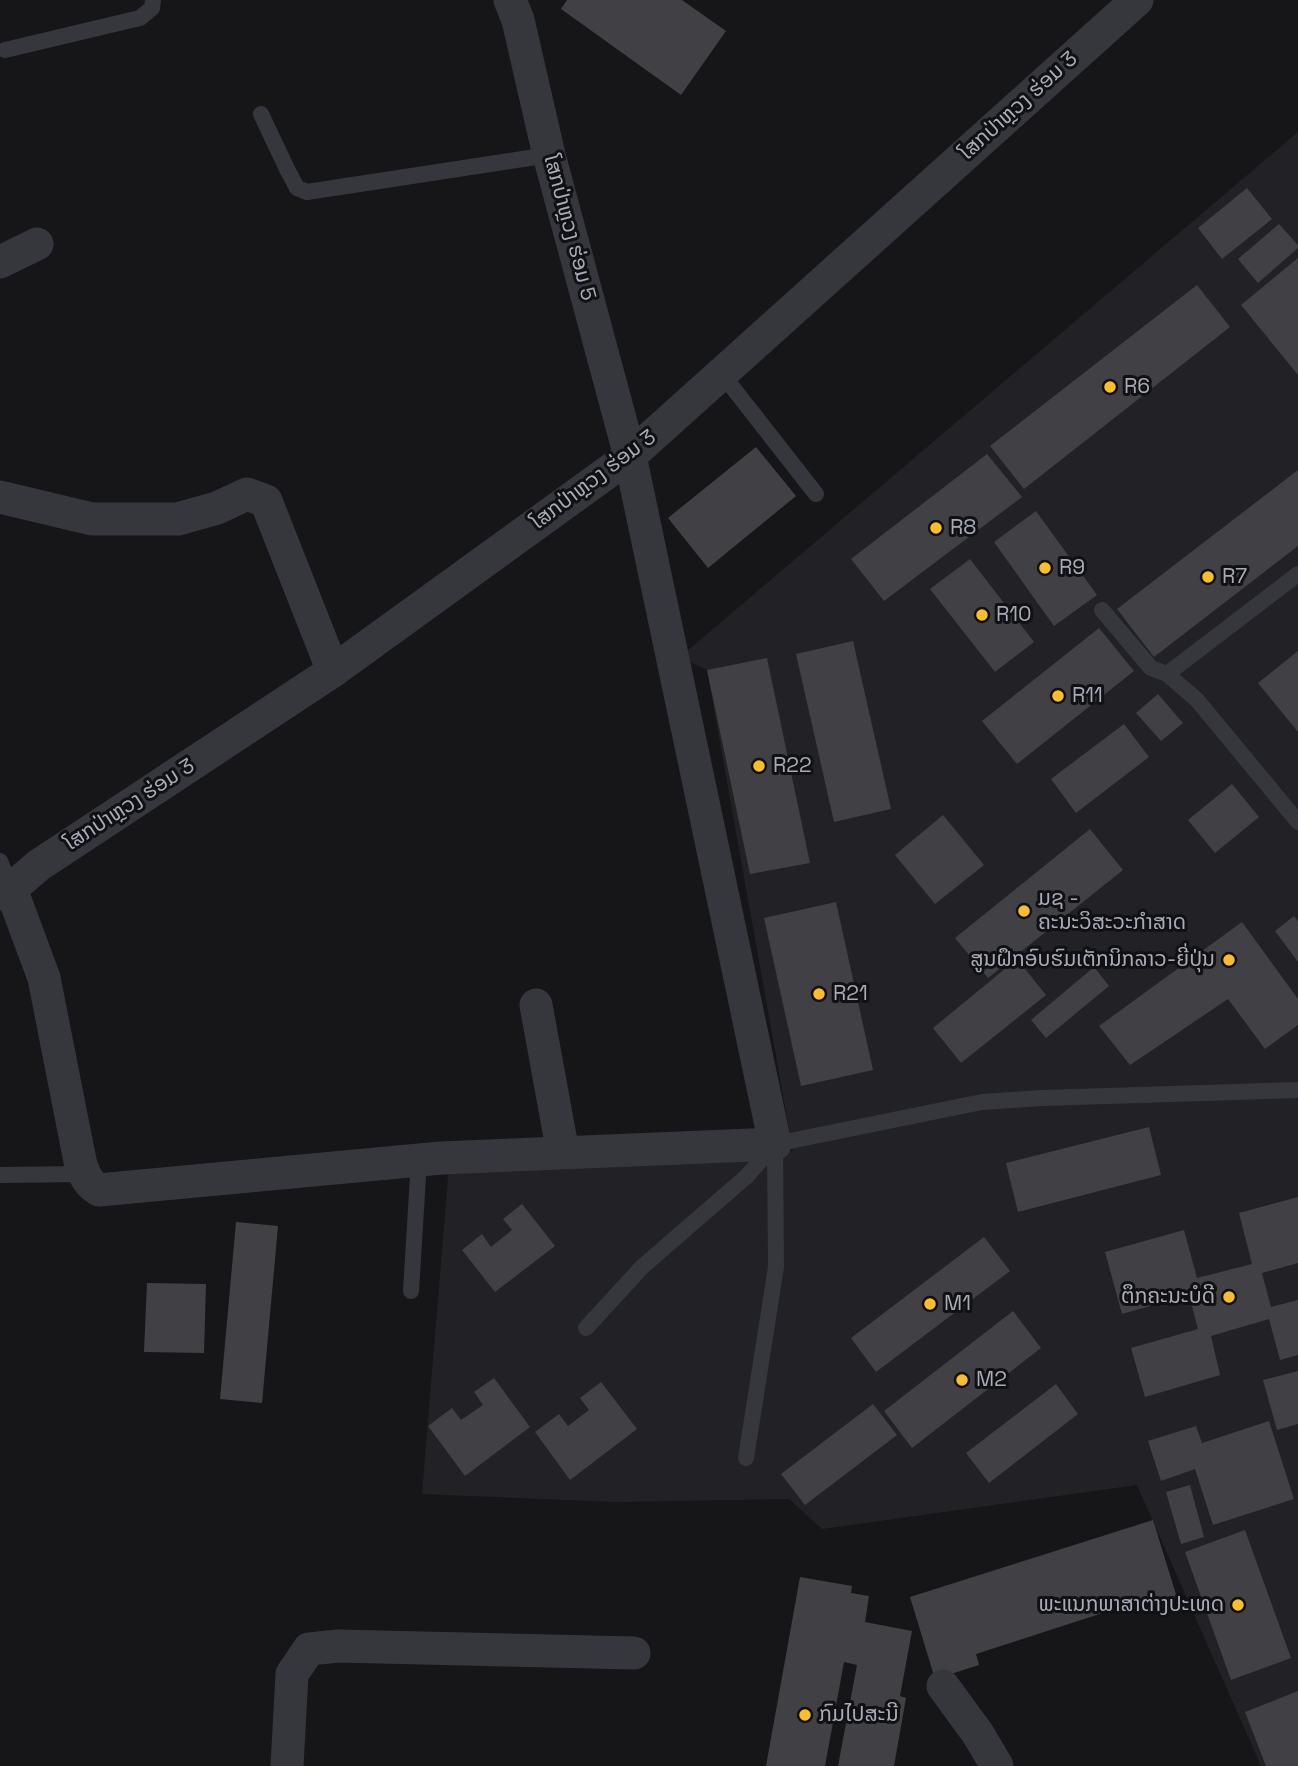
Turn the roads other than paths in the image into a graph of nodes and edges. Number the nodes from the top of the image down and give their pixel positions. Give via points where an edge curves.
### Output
1 (153, 0) edge
2 (510, 0) edge
3 (1137, 0) edge
4 (5, 50) dead end
5 (261, 114) dead end
6 (549, 155) junction
7 (37, 244) dead end
8 (0, 262) edge
9 (722, 374) junction
10 (630, 456) junction
11 (816, 494) dead end
12 (0, 497) edge
13 (1298, 574) edge
14 (1101, 610) dead end
15 (333, 671) junction
16 (1167, 674) junction
17 (1298, 822) edge
18 (4, 881) edge
19 (536, 1005) dead end
20 (1298, 1090) edge
21 (775, 1144) junction
22 (564, 1153) junction
23 (419, 1160) junction
24 (84, 1174) junction
25 (0, 1175) edge
26 (411, 1291) dead end
27 (586, 1328) dead end
28 (746, 1458) dead end
29 (635, 1653) dead end
30 (943, 1686) dead end
31 (975, 1750) edge
32 (288, 1766) edge
33 (997, 1766) edge

1 - 4 lane via 152,8 140,18
2 - 6 street, ໂສກປ່າຫຼວງ ຮ່ອມ 5
3 - 9 street, ໂສກປ່າຫຼວງ ຮ່ອມ 3
5 - 6 lane via 297,188 307,192
6 - 10 street, ໂສກປ່າຫຼວງ ຮ່ອມ 5
7 - 8 street
9 - 10 street, ໂສກປ່າຫຼວງ ຮ່ອມ 3
9 - 11 lane
10 - 15 street, ໂສກປ່າຫຼວງ ຮ່ອມ 3
10 - 21 street, ໂສກປ່າຫຼວງ ຮ່ອມ 5
12 - 15 street via 92,519 178,519 247,494 266,501
13 - 16 lane
14 - 16 lane via 1151,668
15 - 18 street, ໂສກປ່າຫຼວງ ຮ່ອມ 3 via 38,865
16 - 17 lane via 1197,700
18 - 24 street via 44,978
19 - 22 street
20 - 21 lane via 982,1102
21 - 22 street
21 - 27 lane via 747,1176 642,1267
21 - 28 lane via 776,1267
22 - 23 street
23 - 24 street via 99,1190
23 - 26 lane
24 - 25 lane
29 - 32 street via 351,1646 309,1649 292,1674
30 - 31 street
31 - 33 street

